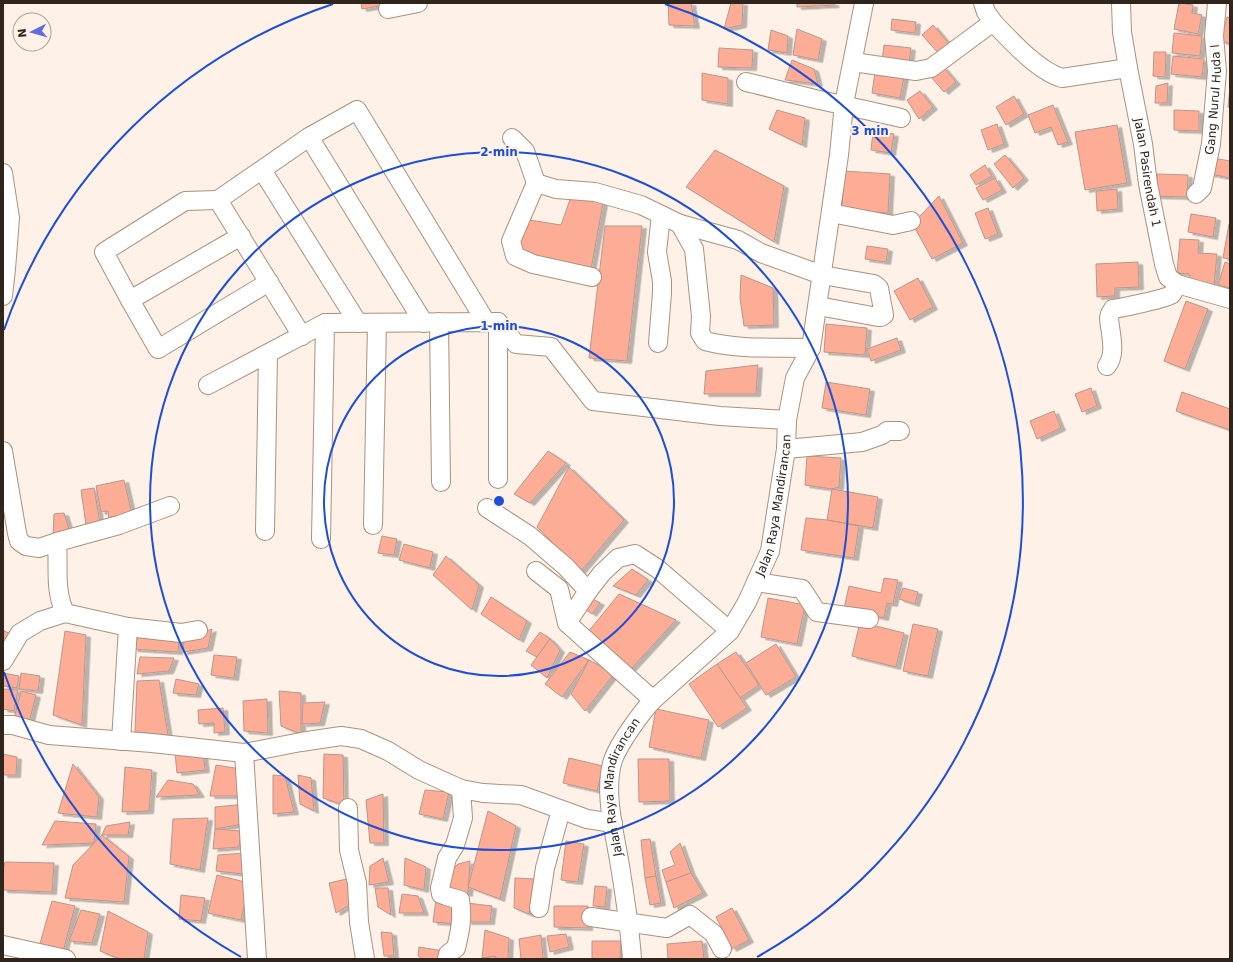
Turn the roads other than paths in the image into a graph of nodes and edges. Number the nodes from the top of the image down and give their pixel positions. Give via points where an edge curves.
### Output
1 (418, 3) edge
2 (864, 3) edge
3 (983, 3) edge
4 (1121, 3) edge
5 (1217, 3) edge
6 (388, 9) dead end
7 (993, 22) junction
8 (852, 62) junction
9 (1128, 68) junction
10 (746, 82) dead end
11 (844, 104) junction
12 (901, 118) dead end
13 (310, 137) junction
14 (512, 138) dead end
15 (262, 170) junction
16 (3, 174) edge
17 (536, 183) junction
18 (1196, 194) dead end
19 (218, 200) junction
20 (831, 213) junction
21 (661, 215) junction
22 (912, 221) dead end
23 (680, 224) junction
24 (241, 236) junction
25 (822, 275) junction
26 (592, 277) dead end
27 (269, 282) junction
28 (1177, 284) junction
29 (3, 296) edge
30 (1230, 299) edge
31 (130, 300) junction
32 (818, 306) junction
33 (431, 322) junction
34 (492, 322) junction
35 (325, 323) junction
36 (358, 323) junction
37 (377, 323) junction
38 (302, 336) junction
39 (658, 343) dead end
40 (811, 348) junction
41 (268, 354) junction
42 (1107, 366) dead end
43 (208, 385) dead end
44 (787, 420) junction
45 (900, 431) dead end
46 (786, 449) junction
47 (3, 451) edge
48 (498, 479) dead end
49 (441, 482) dead end
50 (170, 506) dead end
51 (487, 508) dead end
52 (373, 524) dead end
53 (265, 531) dead end
54 (321, 539) dead end
55 (57, 542) junction
56 (536, 571) dead end
57 (756, 582) junction
58 (588, 591) junction
59 (65, 613) junction
60 (869, 619) dead end
61 (567, 623) junction
62 (128, 627) junction
63 (198, 630) dead end
64 (730, 631) junction
65 (3, 661) edge
66 (653, 700) junction
67 (3, 725) edge
68 (121, 741) junction
69 (244, 752) junction
70 (461, 789) junction
71 (348, 808) dead end
72 (561, 810) junction
73 (613, 823) junction
74 (539, 908) dead end
75 (591, 917) dead end
76 (629, 924) junction
77 (3, 945) edge
78 (722, 949) dead end
79 (66, 959) edge
80 (257, 959) edge
81 (365, 959) edge
82 (447, 959) edge
83 (632, 959) edge

1 - 6 street
2 - 8 street, Jalan Raya Mandirancan
3 - 7 street
4 - 9 street, Jalan Pasirendah 1 via 1122,32
5 - 18 street, Gang Nurul Huda I via 1214,36 1217,71 1211,144 1202,188
7 - 8 street via 931,68 924,70
7 - 9 street via 1016,46 1052,75 1062,78
8 - 11 street, Jalan Raya Mandirancan
9 - 28 street, Jalan Pasirendah 1 via 1164,264 1168,276
10 - 11 street
11 - 12 street
11 - 20 street, Jalan Raya Mandirancan
13 - 15 street
13 - 33 street
13 - 34 street via 357,110
14 - 17 street via 525,151
15 - 19 street
15 - 36 street
16 - 29 street via 10,218
17 - 21 street via 595,192 641,205
17 - 26 street via 511,241 515,256 533,264
19 - 24 street
19 - 31 street via 185,201 104,252
20 - 22 street via 894,225
20 - 25 street, Jalan Raya Mandirancan
21 - 23 street
21 - 39 street via 657,252 662,281
23 - 25 street via 738,240 761,253
23 - 40 street via 694,249 701,316 700,333 705,341 738,347
24 - 27 street
24 - 31 street
25 - 32 street, Jalan Raya Mandirancan
25 - 32 street via 874,284 878,288 884,315 878,318
27 - 31 street via 158,349
27 - 38 street
28 - 30 street
28 - 42 street via 1172,295 1165,298 1113,309 1109,318 1111,361
32 - 40 street, Jalan Raya Mandirancan
33 - 34 street
33 - 37 street
33 - 49 street
34 - 44 street via 516,344 550,347 593,401 720,416
34 - 48 street
35 - 36 street
35 - 38 street
35 - 54 street
36 - 37 street
37 - 52 street
38 - 41 street
40 - 44 street, Jalan Raya Mandirancan via 795,378
41 - 43 street
41 - 53 street
44 - 46 street, Jalan Raya Mandirancan
45 - 46 street via 887,431 862,442
46 - 57 street, Jalan Raya Mandirancan via 770,551
47 - 55 street via 19,541 26,546 39,548
50 - 55 street via 118,525
51 - 58 street via 530,536 566,567
55 - 59 street via 58,591
56 - 61 street via 558,589
57 - 60 street via 802,589 817,612
57 - 64 street, Jalan Raya Mandirancan
58 - 61 street
58 - 64 street via 618,558 635,554 658,569
59 - 62 street
59 - 65 street via 40,621 20,633
61 - 66 street
62 - 63 street via 181,632
62 - 68 street
64 - 66 street, Jalan Raya Mandirancan
66 - 73 street, Jalan Raya Mandirancan via 624,739 613,760 609,788
67 - 68 street via 13,725 49,735
68 - 69 street
69 - 70 street via 342,736 361,739
69 - 80 street
70 - 72 street via 521,796
70 - 82 street via 463,818 455,845 447,858 440,888 442,894 460,900 462,911 456,948 448,954
71 - 81 street via 349,850 357,883 359,922
72 - 73 street via 587,819
72 - 74 street via 545,868
73 - 76 street, Jalan Raya Mandirancan
75 - 76 street
76 - 78 street via 667,928 690,915 714,934
76 - 83 street, Jalan Raya Mandirancan
77 - 79 street

